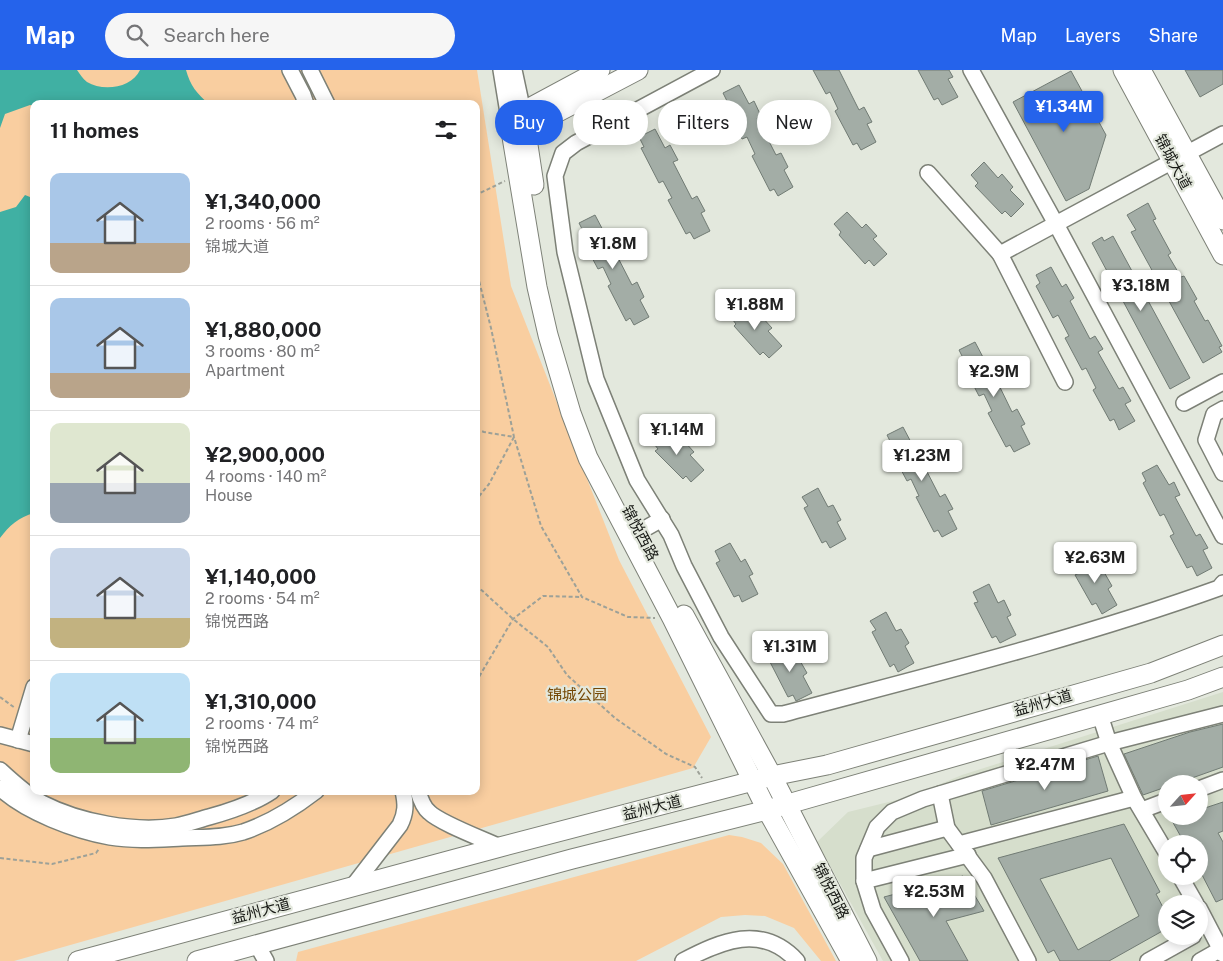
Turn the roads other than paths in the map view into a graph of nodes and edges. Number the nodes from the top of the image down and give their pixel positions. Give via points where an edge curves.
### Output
1 (290, 70) edge
2 (310, 70) edge
3 (501, 70) edge
4 (514, 70) edge
5 (600, 70) edge
6 (638, 70) edge
7 (712, 70) edge
8 (971, 70) edge
9 (1123, 70) edge
10 (1141, 70) edge
11 (305, 100) edge
12 (324, 100) edge
13 (510, 100) edge
14 (516, 100) edge
15 (554, 100) edge
16 (563, 104) edge
17 (1223, 134) edge
18 (518, 145) edge
19 (522, 145) edge
20 (1180, 157) junction
21 (928, 173) dead end
22 (1223, 220) edge
23 (1056, 224) junction
24 (1000, 254) junction
25 (1223, 255) edge
26 (1065, 382) dead end
27 (1223, 382) edge
28 (1184, 403) dead end
29 (1223, 409) edge
30 (1223, 473) edge
31 (662, 520) junction
32 (639, 532) junction
33 (1223, 536) edge
34 (1223, 583) edge
35 (1223, 646) edge
36 (1223, 677) edge
37 (30, 699) edge
38 (1223, 714) edge
39 (1100, 715) junction
40 (0, 735) edge
41 (18, 740) junction
42 (30, 743) edge
43 (1109, 744) junction
44 (0, 770) edge
45 (772, 776) junction
46 (1223, 780) edge
47 (753, 781) junction
48 (1208, 786) edge
49 (0, 788) edge
50 (940, 794) junction
51 (30, 795) edge
52 (30, 795) edge
53 (264, 795) edge
54 (310, 795) edge
55 (404, 795) edge
56 (419, 795) edge
57 (1158, 802) edge
58 (787, 804) junction
59 (1138, 804) junction
60 (767, 810) junction
61 (947, 828) junction
62 (1158, 838) edge
63 (500, 847) junction
64 (868, 849) junction
65 (963, 850) junction
66 (864, 881) junction
67 (353, 886) junction
68 (1211, 927) edge
69 (1177, 945) edge
70 (1222, 951) edge
71 (257, 953) edge
72 (78, 961) edge
73 (197, 961) edge
74 (266, 961) edge
75 (683, 961) edge
76 (797, 961) edge
77 (851, 961) edge
78 (867, 961) edge
79 (901, 961) edge
80 (1028, 961) edge
81 (1148, 961) edge
82 (1200, 961) edge

1 - 11 street
2 - 12 street
3 - 13 street, 锦悦西路
4 - 14 street, 锦悦西路
5 - 15 main road
6 - 16 main road
7 - 31 street via 576,143 562,153 555,176 565,252 596,379 637,480
8 - 23 street
9 - 20 main road, 锦城大道
10 - 20 main road, 锦城大道
17 - 20 street
18 - 47 main road, 锦悦西路 via 519,174 537,288 570,413 588,458
19 - 32 main road, 锦悦西路 via 569,369 599,453
20 - 22 main road, 锦城大道
20 - 23 street
20 - 25 main road, 锦城大道
21 - 24 street
23 - 24 street
23 - 33 street
24 - 26 street
27 - 28 street
29 - 30 street via 1214,414 1206,440
31 - 32 street
31 - 34 street via 721,637 771,714 783,714 1038,646 1179,603 1219,588
32 - 45 main road, 锦悦西路
35 - 45 main road, 益州大道 via 1151,672 827,765
36 - 39 main road, 益州大道
37 - 41 street
38 - 43 street
39 - 43 street
39 - 58 main road, 益州大道
40 - 41 street
41 - 42 street
43 - 50 street
43 - 59 street
44 - 52 street
45 - 47 main road, 益州大道
45 - 58 main road, 锦悦西路
46 - 48 street
47 - 60 main road, 锦悦西路
47 - 63 main road, 益州大道
49 - 54 street via 36,812 62,824 111,837 137,839 224,836 244,832 277,817
50 - 61 street
50 - 64 street via 892,812 877,827
51 - 53 street via 64,813 148,828 175,826 234,810
55 - 67 street via 405,814 400,825
56 - 63 street via 429,812 439,819
57 - 59 street
58 - 60 main road, 益州大道
58 - 78 main road, 锦悦西路
59 - 62 street
59 - 65 street
60 - 71 main road, 益州大道 via 572,859
60 - 77 main road, 锦悦西路
61 - 64 street
61 - 65 street
63 - 67 main road, 益州大道
64 - 66 street via 864,858
65 - 66 street
65 - 80 street via 984,878
66 - 79 street via 873,910
67 - 72 main road, 益州大道
68 - 70 street
69 - 81 street
70 - 82 street
71 - 73 main road, 益州大道
71 - 74 street
75 - 76 street via 738,938 765,940 788,951

